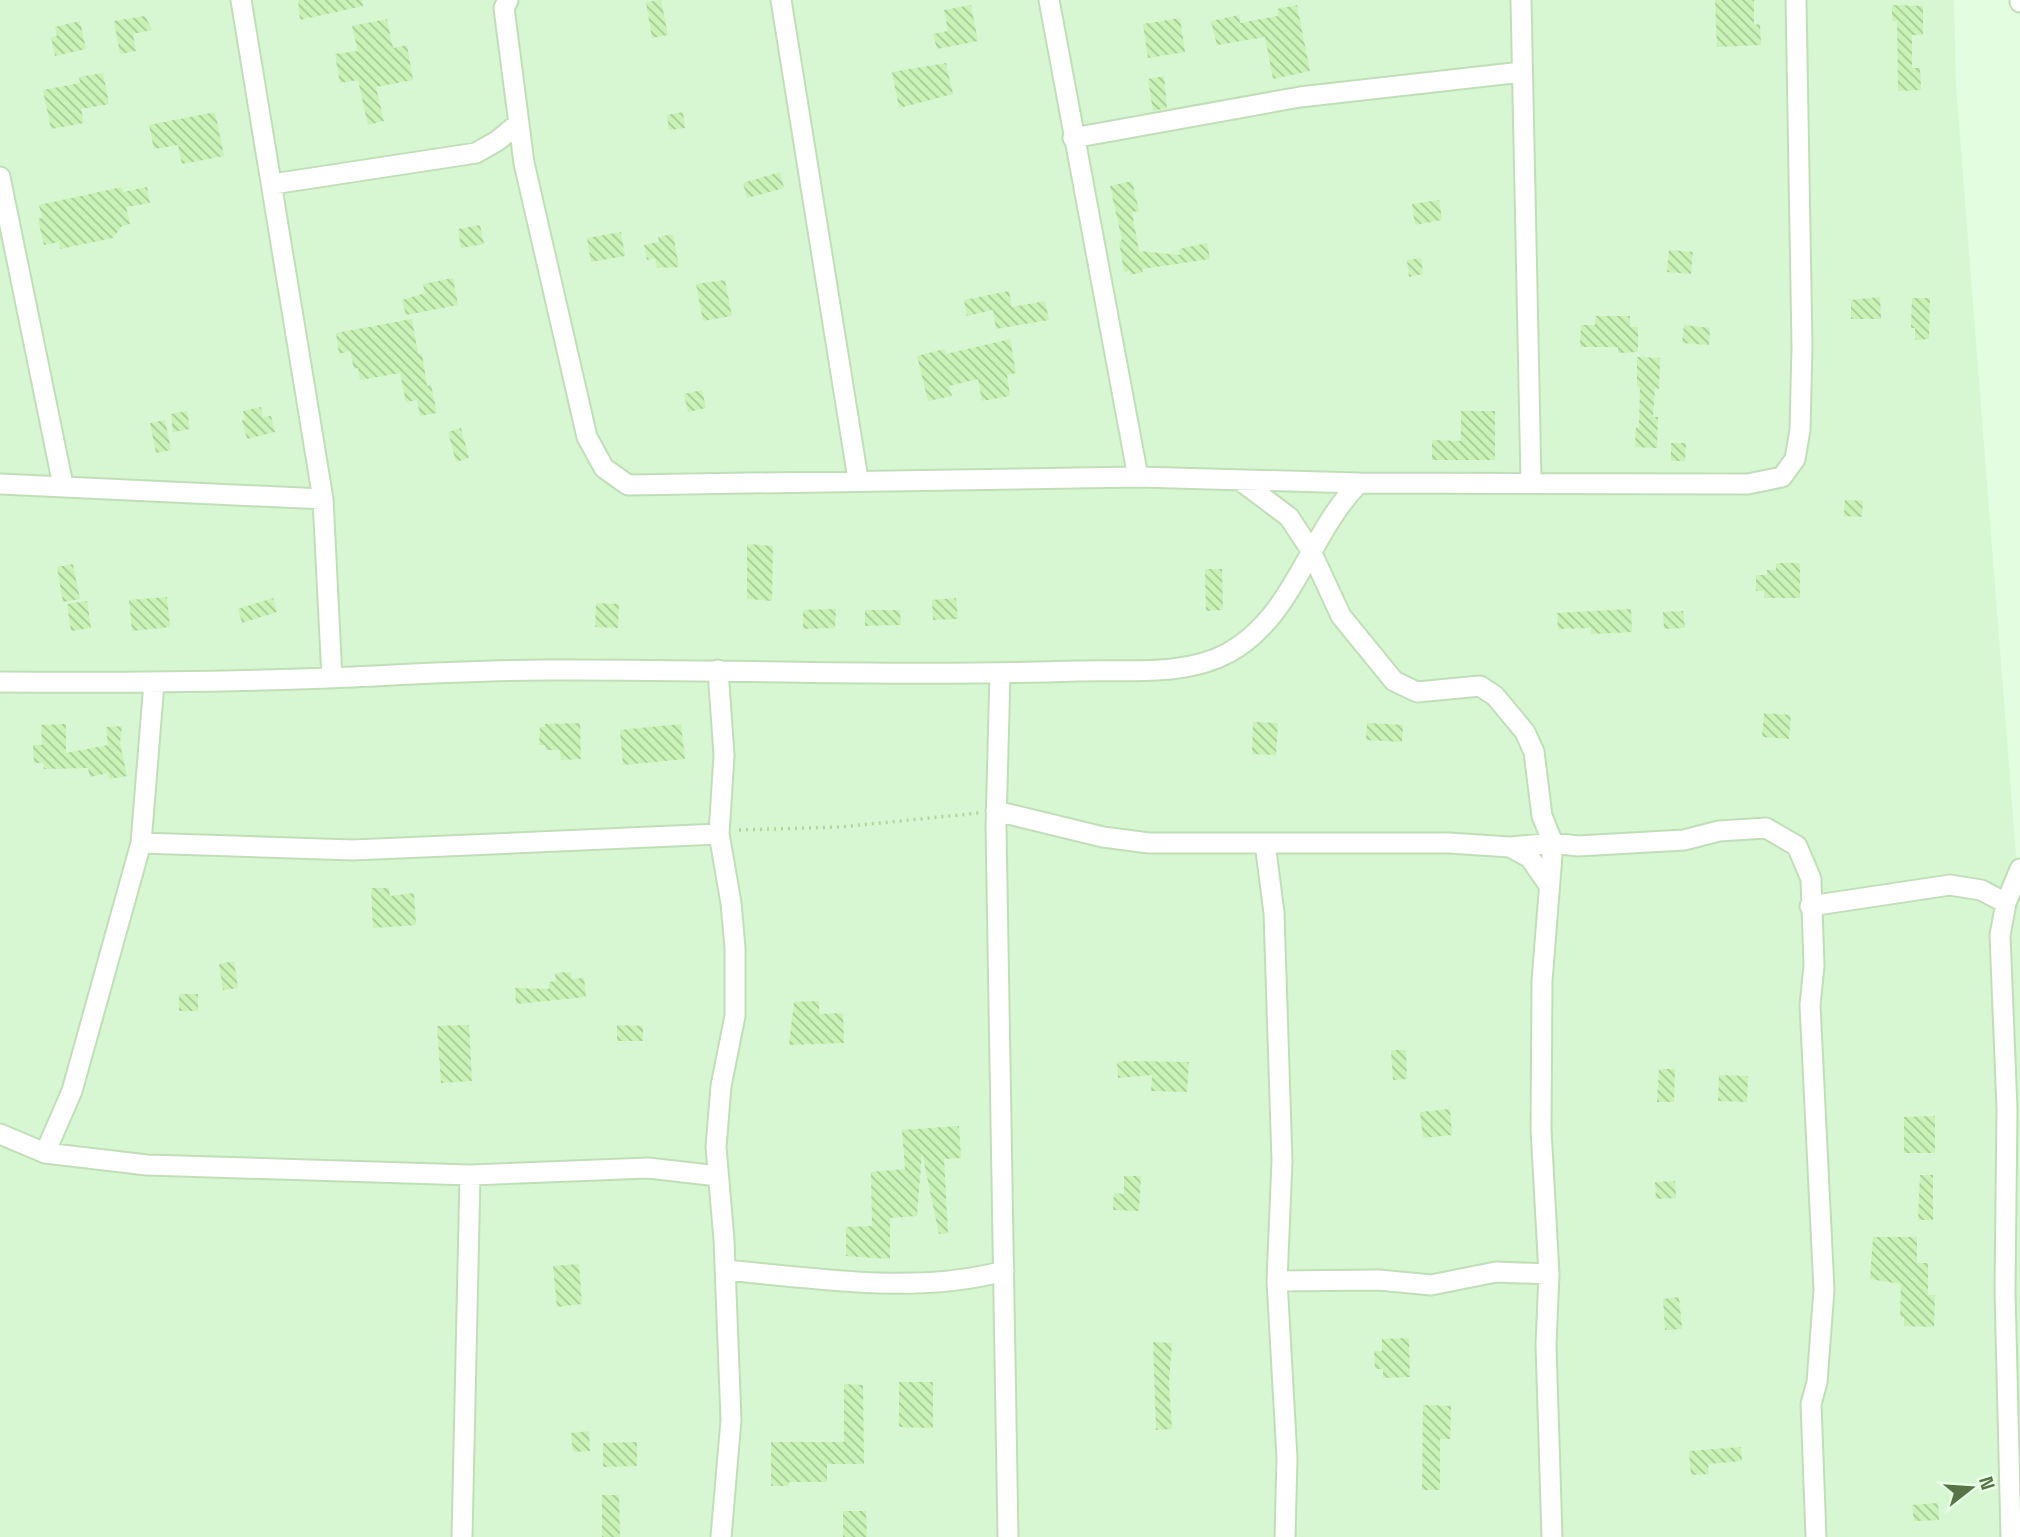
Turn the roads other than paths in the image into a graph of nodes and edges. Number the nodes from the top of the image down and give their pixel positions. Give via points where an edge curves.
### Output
1 (241, 0) edge
2 (508, 0) edge
3 (781, 0) edge
4 (1049, 0) edge
5 (1521, 0) edge
6 (1796, 0) edge
7 (1522, 72) junction
8 (519, 123) junction
9 (1073, 138) junction
10 (0, 177) edge
11 (273, 184) junction
12 (1138, 477) junction
13 (858, 480) junction
14 (1240, 480) junction
15 (1531, 481) junction
16 (0, 484) edge
17 (1359, 484) junction
18 (63, 485) junction
19 (323, 499) junction
20 (1310, 550) junction
21 (718, 670) junction
22 (1000, 673) junction
23 (332, 678) junction
24 (0, 682) edge
25 (154, 683) junction
26 (996, 811) junction
27 (719, 834) junction
28 (141, 843) junction
29 (1553, 843) junction
30 (1265, 844) junction
31 (1510, 847) junction
32 (2020, 869) edge
33 (1548, 884) junction
34 (2006, 903) junction
35 (1810, 906) junction
36 (0, 1134) edge
37 (45, 1153) junction
38 (470, 1175) junction
39 (718, 1176) junction
40 (2014, 1243) edge
41 (725, 1270) junction
42 (1003, 1271) junction
43 (1549, 1274) junction
44 (1277, 1281) junction
45 (462, 1537) edge
46 (721, 1537) edge
47 (1008, 1537) edge
48 (1285, 1537) edge
49 (1552, 1537) edge
50 (1816, 1537) edge
51 (2011, 1537) edge

1 - 11 street
2 - 8 street via 504,8
3 - 13 street
4 - 9 street
5 - 7 street
6 - 15 street via 1802,346 1795,459 1782,477 1748,484
7 - 9 street via 1300,97
7 - 15 street
8 - 11 street via 476,153
8 - 13 street via 524,163 587,437 604,468 628,485
9 - 12 street
10 - 18 street
11 - 19 street
12 - 13 street
12 - 14 street
14 - 17 street
14 - 20 street via 1289,517
15 - 17 street
16 - 18 street
17 - 20 street via 1338,505
18 - 19 street
19 - 23 street
20 - 22 street via 1270,619 1226,654 1190,667
20 - 29 street via 1341,616 1394,681 1417,692 1480,686 1515,716 1534,752 1542,816
21 - 22 street
21 - 23 street via 541,670
21 - 27 street via 724,755
22 - 26 street
23 - 25 street
24 - 25 street
25 - 28 street
26 - 30 street via 1103,837
26 - 42 street
27 - 28 street via 353,850
27 - 39 street via 731,902 735,1016 721,1086
28 - 37 street via 72,1090
29 - 31 street
29 - 33 street
29 - 35 street via 1628,845 1766,828 1797,846 1811,880
30 - 31 street
30 - 44 street via 1274,913 1282,1161
31 - 33 street via 1530,858
32 - 34 street
33 - 43 street via 1541,1129
34 - 35 street via 1981,890 1950,885
34 - 40 street via 2000,935
35 - 50 street via 1824,1290 1810,1438
36 - 37 street
37 - 38 street via 147,1165
38 - 39 street via 648,1168
38 - 45 street
39 - 41 street
40 - 51 street via 2006,1291
41 - 42 street via 937,1282
41 - 46 street via 731,1420
42 - 47 street
43 - 44 street via 1496,1272 1431,1285 1379,1280
43 - 49 street via 1546,1345
44 - 48 street via 1287,1458

